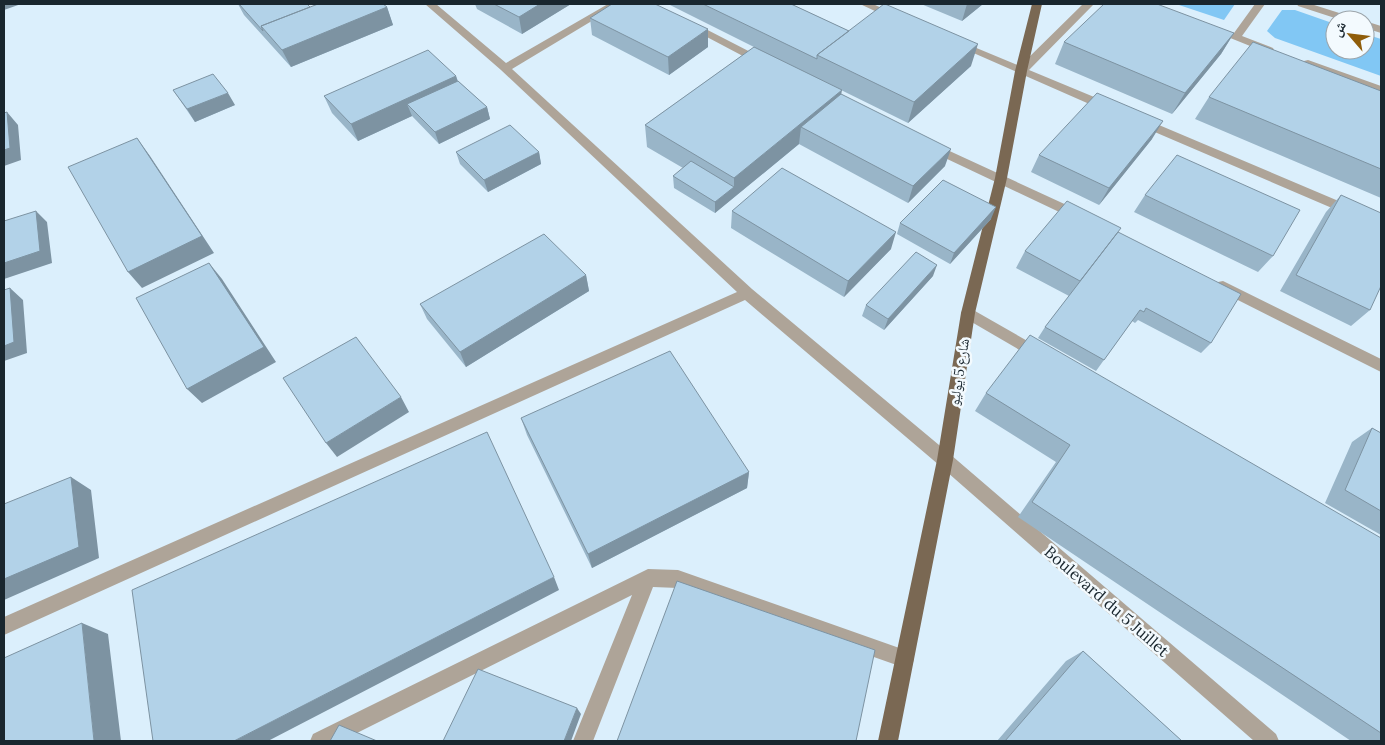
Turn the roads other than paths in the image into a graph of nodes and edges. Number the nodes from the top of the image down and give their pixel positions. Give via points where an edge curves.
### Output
1 (430, 4) edge
2 (615, 4) edge
3 (865, 4) edge
4 (1037, 4) edge
5 (1089, 4) edge
6 (1260, 4) edge
7 (1302, 4) edge
8 (1325, 12) edge
9 (680, 18) edge
10 (908, 22) edge
11 (1202, 25) edge
12 (943, 37) edge
13 (1236, 38) junction
14 (1282, 54) edge
15 (1300, 60) edge
16 (505, 68) junction
17 (774, 68) edge
18 (1022, 71) junction
19 (1381, 90) edge
20 (922, 142) edge
21 (1001, 178) junction
22 (1088, 220) edge
23 (1381, 224) edge
24 (1210, 279) edge
25 (747, 292) junction
26 (968, 313) junction
27 (1054, 362) edge
28 (1381, 366) edge
29 (945, 460) junction
30 (648, 578) junction
31 (4, 626) edge
32 (905, 659) junction
33 (320, 741) edge
34 (583, 741) edge
35 (888, 741) edge
36 (1270, 741) edge

1 - 16 street, Boulevard du 5 Juillet
2 - 16 street
3 - 10 street
4 - 18 main road, شارع 5 يوليو
5 - 18 street
6 - 13 street
7 - 8 street
9 - 17 street
11 - 13 street
12 - 18 street
13 - 14 street
15 - 19 street
16 - 25 street, Boulevard du 5 Juillet
18 - 21 main road, شارع 5 يوليو
18 - 23 street
20 - 21 street
21 - 22 street
21 - 26 main road, شارع 5 يوليو
24 - 28 street
25 - 29 street, Boulevard du 5 Juillet
25 - 31 street
26 - 27 street
26 - 29 main road, شارع 5 يوليو
29 - 32 main road, شارع 5 يوليو
29 - 36 street, Boulevard du 5 Juillet
30 - 32 street via 678,579
30 - 33 street
30 - 34 street
32 - 35 main road, شارع 5 يوليو

